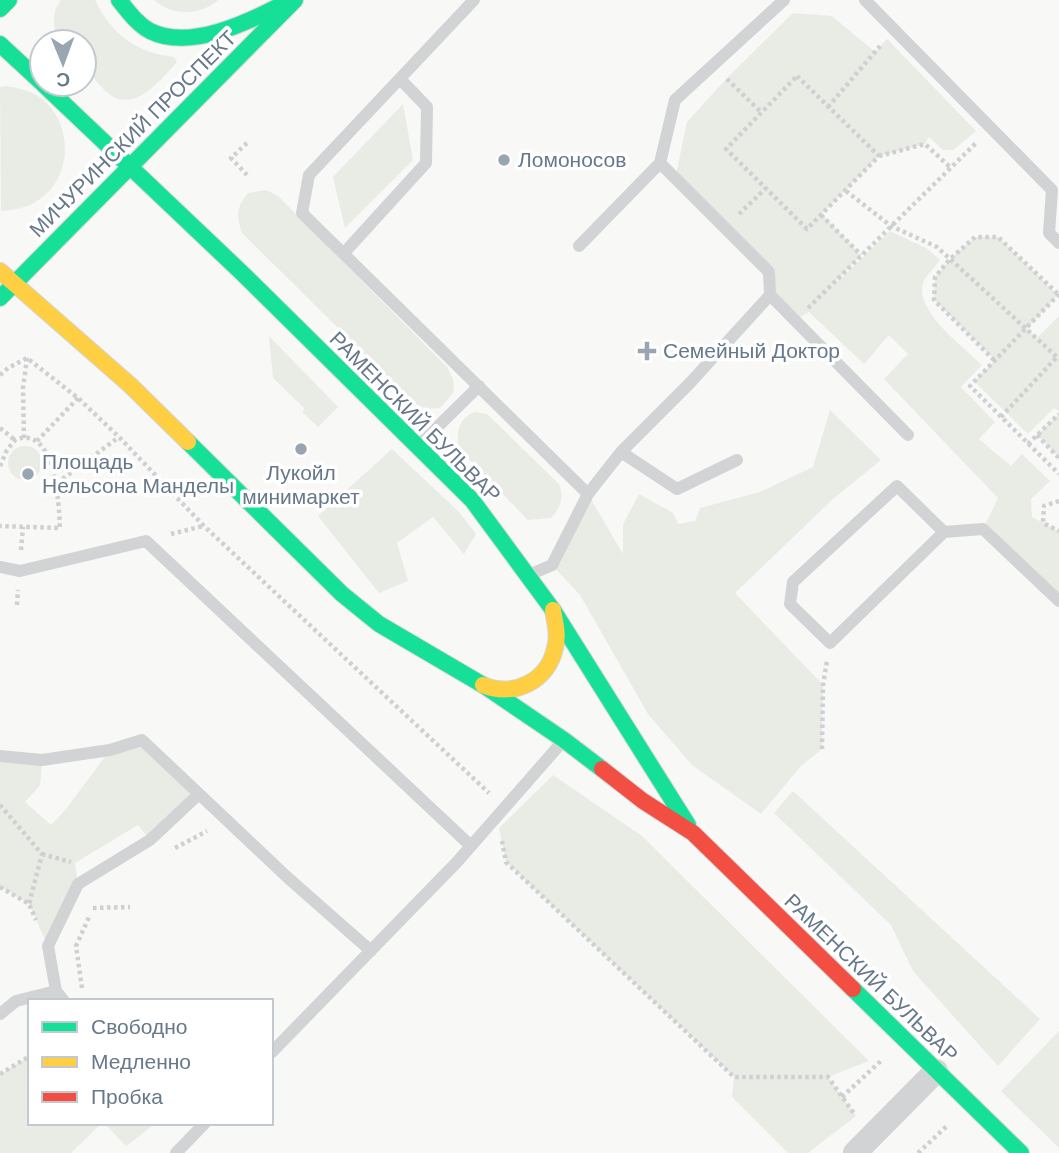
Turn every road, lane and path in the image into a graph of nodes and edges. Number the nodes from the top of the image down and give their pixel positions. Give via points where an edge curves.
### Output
1 (9, 0) edge
2 (119, 0) edge
3 (293, 0) edge
4 (474, 0) edge
5 (783, 0) edge
6 (865, 0) edge
7 (0, 9) edge
8 (894, 30) junction
9 (0, 44) edge
10 (714, 65) junction
11 (28, 71) edge
12 (400, 79) junction
13 (57, 98) edge
14 (828, 107) junction
15 (762, 113) junction
16 (990, 128) junction
17 (247, 143) dead end
18 (879, 156) junction
19 (660, 163) junction
20 (130, 166) junction
21 (951, 168) junction
22 (247, 175) dead end
23 (766, 188) junction
24 (846, 191) junction
25 (821, 215) junction
26 (891, 226) junction
27 (724, 227) junction
28 (1059, 243) edge
29 (579, 246) dead end
30 (344, 253) junction
31 (861, 255) junction
32 (950, 259) junction
33 (0, 271) edge
34 (14, 285) junction
35 (1059, 294) edge
36 (770, 295) junction
37 (0, 298) edge
38 (795, 320) junction
39 (1026, 329) junction
40 (27, 358) junction
41 (1058, 358) edge
42 (995, 360) junction
43 (0, 375) edge
44 (479, 386) junction
45 (78, 398) junction
46 (1059, 414) edge
47 (1001, 417) junction
48 (0, 428) edge
49 (908, 435) dead end
50 (1037, 435) junction
51 (119, 437) junction
52 (24, 438) junction
53 (15, 440) junction
54 (37, 441) junction
55 (1028, 444) junction
56 (418, 446) junction
57 (621, 452) junction
58 (1059, 458) edge
59 (737, 460) dead end
60 (0, 467) edge
61 (1059, 474) edge
62 (57, 483) junction
63 (587, 494) junction
64 (1059, 500) edge
65 (0, 526) edge
66 (204, 526) junction
67 (1059, 531) edge
68 (944, 532) junction
69 (146, 541) junction
70 (0, 567) edge
71 (529, 575) junction
72 (1059, 601) edge
73 (553, 610) junction
74 (830, 643) junction
75 (483, 685) junction
76 (564, 740) junction
77 (822, 749) dead end
78 (0, 756) edge
79 (199, 794) junction
80 (0, 805) edge
81 (497, 816) junction
82 (224, 817) junction
83 (693, 833) junction
84 (471, 846) junction
85 (172, 850) dead end
86 (0, 887) edge
87 (98, 896) dead end
88 (29, 904) junction
89 (130, 907) dead end
90 (93, 908) junction
91 (48, 946) junction
92 (371, 951) junction
93 (82, 992) dead end
94 (60, 996) edge
95 (34, 999) edge
96 (28, 1000) edge
97 (0, 1014) edge
98 (273, 1051) edge
99 (28, 1057) edge
100 (936, 1071) junction
101 (0, 1074) edge
102 (203, 1125) edge
103 (875, 1133) junction
104 (176, 1153) edge
105 (855, 1153) edge
106 (1021, 1153) edge

1 - 7 street
2 - 3 street via 132,17 155,33 178,36 206,35 253,20
3 - 20 street, МИЧУРИНСКИЙ ПРОСПЕКТ
4 - 12 lane
5 - 10 lane
6 - 8 lane
8 - 14 path
8 - 16 lane
9 - 11 street, РАМЕНСКИЙ БУЛЬВАР
10 - 15 path
10 - 19 lane via 676,100
12 - 30 lane via 427,107 426,163
12 - 30 lane via 309,175 302,213
13 - 20 street, РАМЕНСКИЙ БУЛЬВАР
14 - 15 path via 797,76
14 - 18 path
15 - 23 path via 726,149
16 - 21 path
16 - 28 lane via 1052,190 1049,233
17 - 22 path via 231,158
18 - 21 path via 925,144
18 - 24 path
19 - 27 lane
19 - 29 lane
20 - 34 street, МИЧУРИНСКИЙ ПРОСПЕКТ
20 - 56 street, РАМЕНСКИЙ БУЛЬВАР
21 - 26 path
23 - 25 path via 807,229
23 - 27 path
24 - 25 path
24 - 26 path
25 - 31 path
26 - 31 path
26 - 32 path via 937,247
27 - 36 lane via 769,272
30 - 44 lane
31 - 38 path
32 - 35 path via 975,237 998,237
32 - 39 path
32 - 42 path via 935,277 934,300
33 - 34 street, РАМЕНСКИЙ БУЛЬВАР
34 - 37 street, МИЧУРИНСКИЙ ПРОСПЕКТ
34 - 75 street, РАМЕНСКИЙ БУЛЬВАР via 130,385 342,594 379,624
35 - 39 path
36 - 38 lane
36 - 57 lane
38 - 49 lane
39 - 41 path
39 - 42 path
40 - 43 path
40 - 45 path
40 - 52 path
41 - 47 path
42 - 47 path via 970,386
44 - 56 lane
44 - 63 lane
45 - 51 path
45 - 54 path
46 - 50 path
47 - 55 path
48 - 53 path
50 - 55 path
50 - 58 path
51 - 62 path
51 - 66 path
52 - 53 path
52 - 54 path
53 - 60 path
54 - 62 path
55 - 61 path
56 - 71 street, РАМЕНСКИЙ БУЛЬВАР via 472,500
57 - 59 lane via 677,489
57 - 63 lane
62 - 65 path via 60,528
63 - 71 lane via 552,565
64 - 67 path via 1044,506 1043,523
66 - 69 path
66 - 81 path via 493,797
68 - 72 lane via 983,529
68 - 74 lane
68 - 74 lane via 897,486 793,582 790,604
69 - 70 lane via 20,572
69 - 84 lane
71 - 73 street, РАМЕНСКИЙ БУЛЬВАР
73 - 75 street via 557,636 552,661 540,677 518,688 499,690
73 - 83 street, РАМЕНСКИЙ БУЛЬВАР
74 - 77 path via 823,685
75 - 76 street, РАМЕНСКИЙ БУЛЬВАР
76 - 81 lane
76 - 83 street, РАМЕНСКИЙ БУЛЬВАР
78 - 79 lane via 42,760 110,750 142,740
79 - 82 lane
79 - 91 lane via 150,840 78,884
80 - 88 path via 41,854
81 - 84 lane
81 - 103 path via 506,862 734,1077 828,1077 856,1116
82 - 85 path
82 - 92 lane
83 - 100 street, РАМЕНСКИЙ БУЛЬВАР
84 - 92 lane
86 - 88 path
87 - 90 path
88 - 91 path
89 - 90 path
90 - 93 path via 76,946
91 - 94 lane
92 - 98 lane
94 - 95 lane
96 - 97 lane via 16,1001
99 - 101 path
100 - 103 street
100 - 106 street, РАМЕНСКИЙ БУЛЬВАР
102 - 104 lane
103 - 105 street

